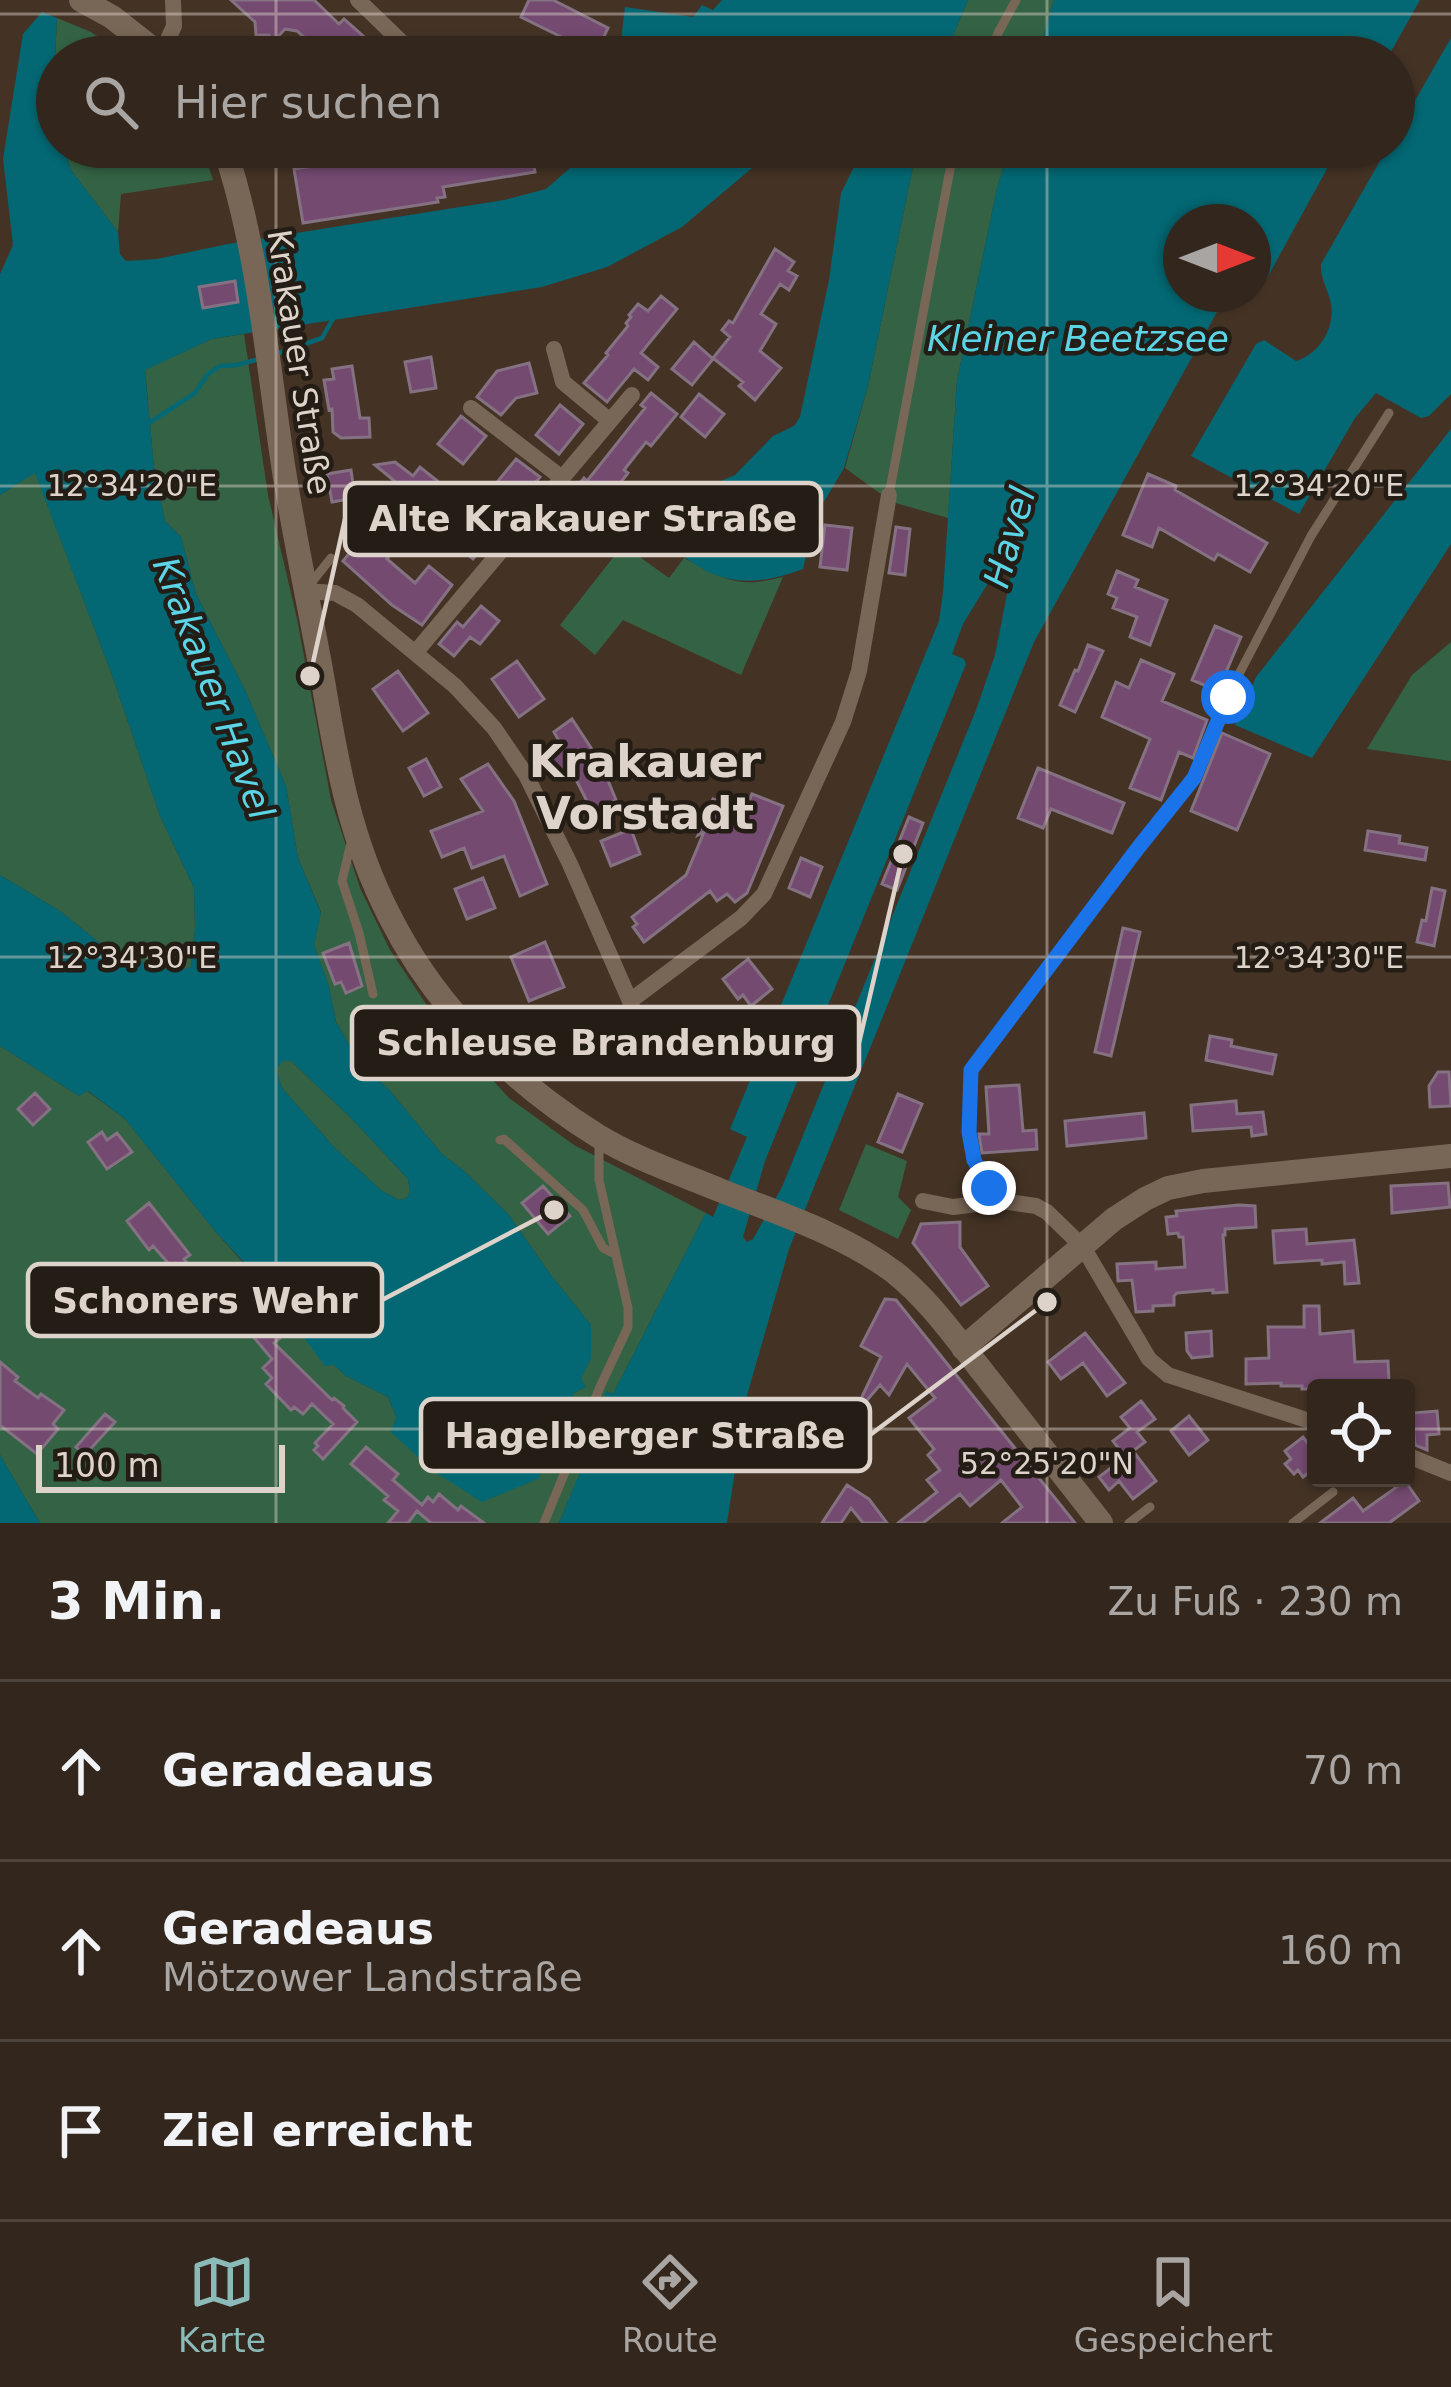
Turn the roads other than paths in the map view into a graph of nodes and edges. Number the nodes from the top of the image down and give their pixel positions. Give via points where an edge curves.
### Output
1 (81, 0) edge
2 (173, 0) edge
3 (358, 0) edge
4 (1016, 0) edge
5 (136, 36) edge
6 (170, 36) edge
7 (395, 36) edge
8 (997, 36) edge
9 (230, 168) edge
10 (950, 168) edge
11 (554, 349) dead end
12 (632, 395) dead end
13 (471, 408) dead end
14 (1389, 413) dead end
15 (610, 421) junction
16 (562, 478) junction
17 (890, 495) joint
18 (331, 558) dead end
19 (304, 591) junction
20 (415, 653) junction
21 (353, 832) junction
22 (373, 994) dead end
23 (630, 1001) junction
24 (651, 1067) dead end
25 (599, 1136) junction
26 (500, 1140) dead end
27 (1451, 1156) edge
28 (922, 1201) dead end
29 (1000, 1201) junction
30 (1082, 1247) junction
31 (615, 1254) junction
32 (963, 1348) junction
33 (1307, 1420) edge
34 (1415, 1459) edge
35 (1451, 1473) edge
36 (1333, 1492) dead end
37 (1150, 1507) dead end
38 (544, 1523) edge
39 (1101, 1523) edge
40 (1129, 1523) edge
41 (1293, 1523) edge

1 - 5 main road
2 - 6 street
3 - 7 street
4 - 8 lane
9 - 19 main road, Krakauer Straße
10 - 17 lane
11 - 15 street via 563,382
12 - 15 street
13 - 16 street
14 - 29 lane via 1310,536 1194,778 971,1070 974,1160
15 - 16 street
16 - 20 street
17 - 23 street via 843,722 764,894
18 - 19 lane
19 - 20 street via 357,605
19 - 21 main road, Krakauer Straße
20 - 23 street via 494,728 526,775
21 - 22 lane via 341,880
21 - 25 main road, Krakauer Straße via 390,919 450,1009 522,1082
23 - 24 street
25 - 31 lane
25 - 32 main road, Krakauer Straße via 872,1257 914,1289
26 - 31 lane via 583,1210 603,1248
27 - 30 main road via 1168,1188
28 - 29 street
29 - 30 street via 1036,1206
30 - 32 main road
30 - 33 street via 1149,1359 1168,1375
31 - 38 lane via 628,1328
32 - 39 main road, Krakauer Straße
34 - 35 street
36 - 41 lane
37 - 40 lane

